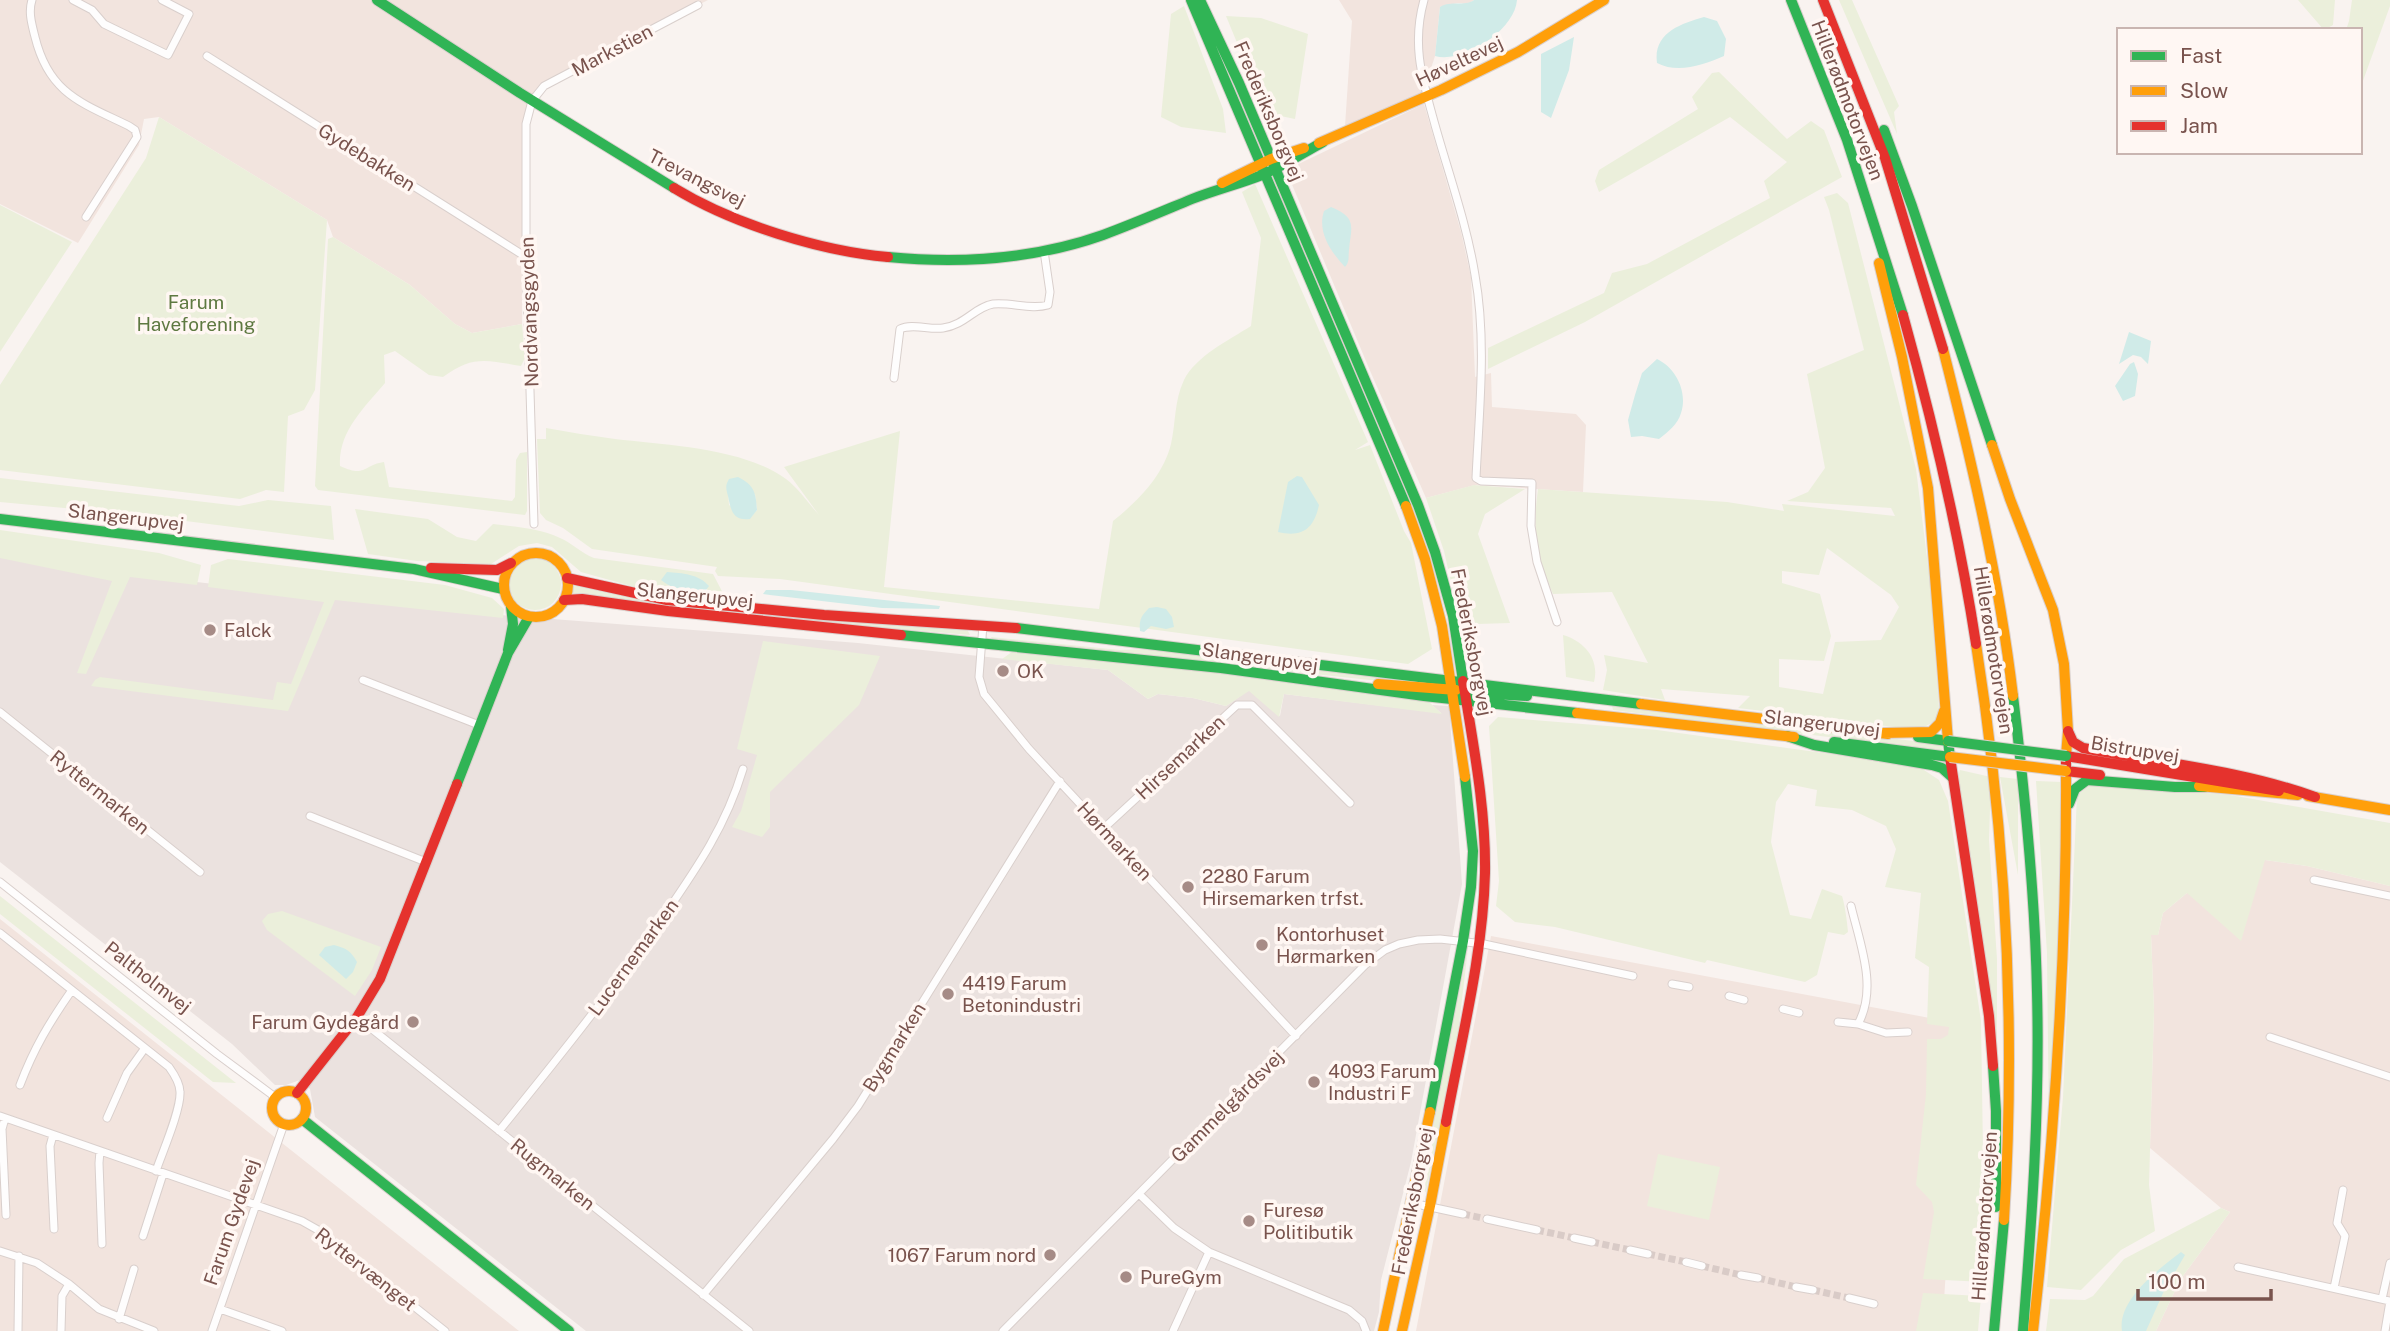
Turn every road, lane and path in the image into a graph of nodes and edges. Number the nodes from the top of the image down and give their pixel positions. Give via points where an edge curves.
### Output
1 (33, 0) edge
2 (73, 0) edge
3 (162, 0) edge
4 (377, 0) edge
5 (1191, 0) edge
6 (1200, 0) edge
7 (1424, 0) edge
8 (1604, 0) edge
9 (1791, 0) edge
10 (1823, 0) edge
11 (698, 5) dead end
12 (207, 56) dead end
13 (1427, 96) junction
14 (1863, 100) junction
15 (532, 101) junction
16 (1273, 164) junction
17 (1262, 169) junction
18 (86, 217) dead end
19 (1875, 220) junction
20 (1044, 251) junction
21 (526, 257) junction
22 (894, 379) dead end
23 (0, 519) edge
24 (534, 524) dead end
25 (511, 563) junction
26 (414, 569) junction
27 (567, 578) junction
28 (503, 589) junction
29 (564, 600) junction
30 (511, 606) junction
31 (529, 617) junction
32 (1557, 622) dead end
33 (983, 625) junction
34 (981, 643) junction
35 (508, 653) junction
36 (363, 680) dead end
37 (1452, 690) junction
38 (1466, 691) junction
39 (1946, 706) junction
40 (0, 712) edge
41 (479, 725) junction
42 (2067, 731) junction
43 (1882, 733) junction
44 (1787, 736) junction
45 (1948, 741) junction
46 (2066, 756) junction
47 (1950, 757) junction
48 (743, 768) dead end
49 (2066, 771) junction
50 (1952, 777) junction
51 (1059, 781) junction
52 (2205, 787) junction
53 (2315, 797) junction
54 (1350, 803) dead end
55 (2067, 809) junction
56 (2390, 810) edge
57 (310, 816) dead end
58 (1103, 829) junction
59 (426, 862) junction
60 (200, 872) dead end
61 (2314, 880) dead end
62 (0, 882) edge
63 (2390, 896) edge
64 (1851, 906) dead end
65 (1, 936) edge
66 (1463, 941) junction
67 (1479, 943) junction
68 (1633, 976) dead end
69 (1672, 984) dead end
70 (1689, 987) dead end
71 (72, 990) junction
72 (1729, 996) dead end
73 (1744, 1000) dead end
74 (1783, 1009) dead end
75 (1799, 1013) dead end
76 (357, 1017) junction
77 (1838, 1022) dead end
78 (1858, 1024) junction
79 (1908, 1032) dead end
80 (1296, 1036) junction
81 (2270, 1037) dead end
82 (145, 1048) junction
83 (2390, 1077) edge
84 (20, 1086) dead end
85 (297, 1093) junction
86 (275, 1097) junction
87 (3, 1117) edge
88 (107, 1118) dead end
89 (302, 1119) junction
90 (284, 1124) junction
91 (499, 1131) junction
92 (53, 1135) junction
93 (100, 1151) junction
94 (159, 1172) junction
95 (2343, 1190) dead end
96 (1139, 1194) junction
97 (1412, 1203) junction
98 (255, 1206) junction
99 (1430, 1206) junction
100 (1463, 1214) tunnel mouth
101 (6, 1215) dead end
102 (1487, 1219) tunnel mouth
103 (54, 1229) dead end
104 (1537, 1230) tunnel mouth
105 (143, 1236) dead end
106 (1574, 1238) tunnel mouth
107 (1592, 1242) tunnel mouth
108 (102, 1244) dead end
109 (1630, 1250) tunnel mouth
110 (0, 1251) edge
111 (1209, 1252) junction
112 (1648, 1254) tunnel mouth
113 (19, 1256) junction
114 (1686, 1262) tunnel mouth
115 (2390, 1263) edge
116 (2000, 1264) junction
117 (1702, 1266) tunnel mouth
118 (2238, 1267) dead end
119 (134, 1269) dead end
120 (1741, 1275) tunnel mouth
121 (1758, 1278) tunnel mouth
122 (69, 1284) junction
123 (1796, 1287) tunnel mouth
124 (2334, 1288) junction
125 (1813, 1290) tunnel mouth
126 (704, 1295) junction
127 (1849, 1298) tunnel mouth
128 (2386, 1300) edge
129 (1874, 1304) dead end
130 (220, 1310) junction
131 (119, 1319) junction
132 (18, 1331) edge
133 (61, 1331) edge
134 (154, 1331) edge
135 (212, 1331) edge
136 (282, 1331) edge
137 (445, 1331) edge
138 (569, 1331) edge
139 (749, 1331) edge
140 (1003, 1331) edge
141 (1173, 1331) edge
142 (1366, 1331) edge
143 (1383, 1331) edge
144 (1402, 1331) edge
145 (1994, 1331) edge
146 (2023, 1331) edge
147 (2033, 1331) edge
148 (2385, 1331) edge

1 - 18 street via 31,19 48,74 72,97 137,134
2 - 3 street via 104,23 167,55 189,14
4 - 15 main road, Trevangsvej
5 - 17 main road, Frederiksborgvej
6 - 16 main road, Frederiksborgvej
7 - 13 street via 1417,27 1419,68
8 - 13 main road, Høveltevej via 1518,52
9 - 19 main road, Hillerødmotorvejen
10 - 14 main road, Hillerødmotorvejen
11 - 15 street, Markstien via 544,86
12 - 21 street, Gydebakken
13 - 16 main road, Høveltevej
13 - 32 street via 1475,275 1480,373 1476,478 1532,483 1536,562
14 - 42 main road via 1882,125 2001,475 2050,598 2064,664
14 - 146 main road, Hillerødmotorvejen via 1944,347 1995,578 2020,735 2036,949 2038,1067 2035,1184
15 - 20 main road, Trevangsvej via 682,193 785,237 919,260 968,260
15 - 21 street, Nordvangsgyden via 526,124
16 - 17 main road, Trevangsvej
16 - 38 main road, Frederiksborgvej via 1418,505 1453,616
17 - 20 main road, Trevangsvej via 1104,235
17 - 37 main road, Frederiksborgvej via 1409,516 1433,589
19 - 39 main road via 1878,263 1928,488
19 - 116 main road, Hillerødmotorvejen via 1915,354 1957,530 1989,731 2008,964 2009,1082
20 - 22 street via 1051,292 1045,306 994,304 957,325 906,326 900,329
21 - 24 street, Nordvangsgyden
23 - 26 main road, Slangerupvej
25 - 26 main road, Slangerupvej via 497,570
25 - 27 main road via 528,553 547,554 558,561
25 - 28 main road
26 - 28 main road, Slangerupvej
27 - 29 main road
27 - 33 main road, Slangerupvej via 667,600
28 - 30 main road
29 - 31 main road via 549,614
29 - 34 main road, Slangerupvej
30 - 31 main road
30 - 35 main road
31 - 35 main road
33 - 34 street, Hørmarken
33 - 37 main road, Slangerupvej
34 - 37 main road, Slangerupvej via 1319,682
34 - 51 street, Hørmarken via 979,677 984,694
35 - 41 main road
36 - 41 street
37 - 38 main road, Slangerupvej
37 - 38 main road, Slangerupvej
37 - 66 main road, Frederiksborgvej via 1473,851
38 - 43 main road, Slangerupvej via 1572,696
38 - 44 main road, Slangerupvej
38 - 67 main road, Frederiksborgvej via 1485,829
39 - 43 main road via 1931,732
39 - 45 main road
40 - 60 street, Ryttermarken
41 - 59 main road
42 - 46 main road
42 - 53 main road via 2083,748 2285,785
43 - 45 main road, Slangerupvej
44 - 47 main road, Slangerupvej
44 - 50 main road via 1814,745 1932,765
45 - 46 main road, Bistrupvej, bridge
45 - 47 main road
46 - 49 main road
46 - 53 main road, Bistrupvej
47 - 49 main road, Bistrupvej, bridge
47 - 50 main road
48 - 91 street, Lucernemarken via 715,839 676,898 617,984
49 - 52 main road, Bistrupvej
49 - 55 main road
50 - 116 main road via 1989,1016
51 - 58 street, Hørmarken
51 - 126 street, Bygmarken via 858,1106
52 - 53 main road, Bistrupvej
52 - 55 main road via 2087,780 2074,789
53 - 56 main road, Bistrupvej
54 - 58 street, Hirsemarken via 1252,705 1244,703
55 - 147 main road via 2056,1106
57 - 59 street
58 - 80 street, Hørmarken
59 - 76 main road via 380,979
61 - 63 street
62 - 86 street, Paltholmvej
64 - 78 street via 1868,976
65 - 71 street
66 - 67 street, Gammelgårdsvej
66 - 80 street, Gammelgårdsvej via 1418,940 1385,950
66 - 97 main road, Frederiksborgvej
67 - 68 street, Gammelgårdsvej
67 - 99 main road, Frederiksborgvej
69 - 70 street
71 - 82 street
71 - 84 street via 32,1052
72 - 73 street
74 - 75 street
76 - 85 main road
76 - 91 street, Rugmarken
77 - 78 street
78 - 79 street
80 - 96 street, Gammelgårdsvej
81 - 83 street
82 - 88 street via 127,1073
82 - 94 street via 169,1067 180,1091
85 - 86 main road
85 - 89 main road via 306,1104
86 - 90 main road via 273,1115
87 - 92 street, Ryttervænget
87 - 101 street, Ryttervænget
89 - 90 main road
89 - 138 main road
90 - 98 street, Farum Gydevej
91 - 126 street, Rugmarken
92 - 93 street, Ryttervænget
92 - 103 street
93 - 94 street, Ryttervænget
93 - 108 street
94 - 98 street, Ryttervænget
94 - 105 street
95 - 124 street via 2337,1223 2346,1236
96 - 111 street via 1174,1228
96 - 140 street, Gammelgårdsvej
97 - 99 street
97 - 143 main road, Frederiksborgvej
98 - 130 street, Farum Gydevej
98 - 137 street, Ryttervænget via 318,1230
99 - 100 street
99 - 144 main road, Frederiksborgvej
102 - 104 street
106 - 107 street
109 - 112 street
110 - 113 street
111 - 141 street
111 - 142 street via 1349,1310
113 - 122 street
113 - 132 street
114 - 117 street
115 - 128 street
116 - 145 main road, Hillerødmotorvejen
118 - 124 street
119 - 131 street
120 - 121 street
122 - 131 street
122 - 133 street via 62,1296
123 - 125 street
124 - 128 street
126 - 139 street, Rugmarken
127 - 129 street
128 - 148 street
130 - 135 street, Farum Gydevej
130 - 136 street
131 - 134 street

